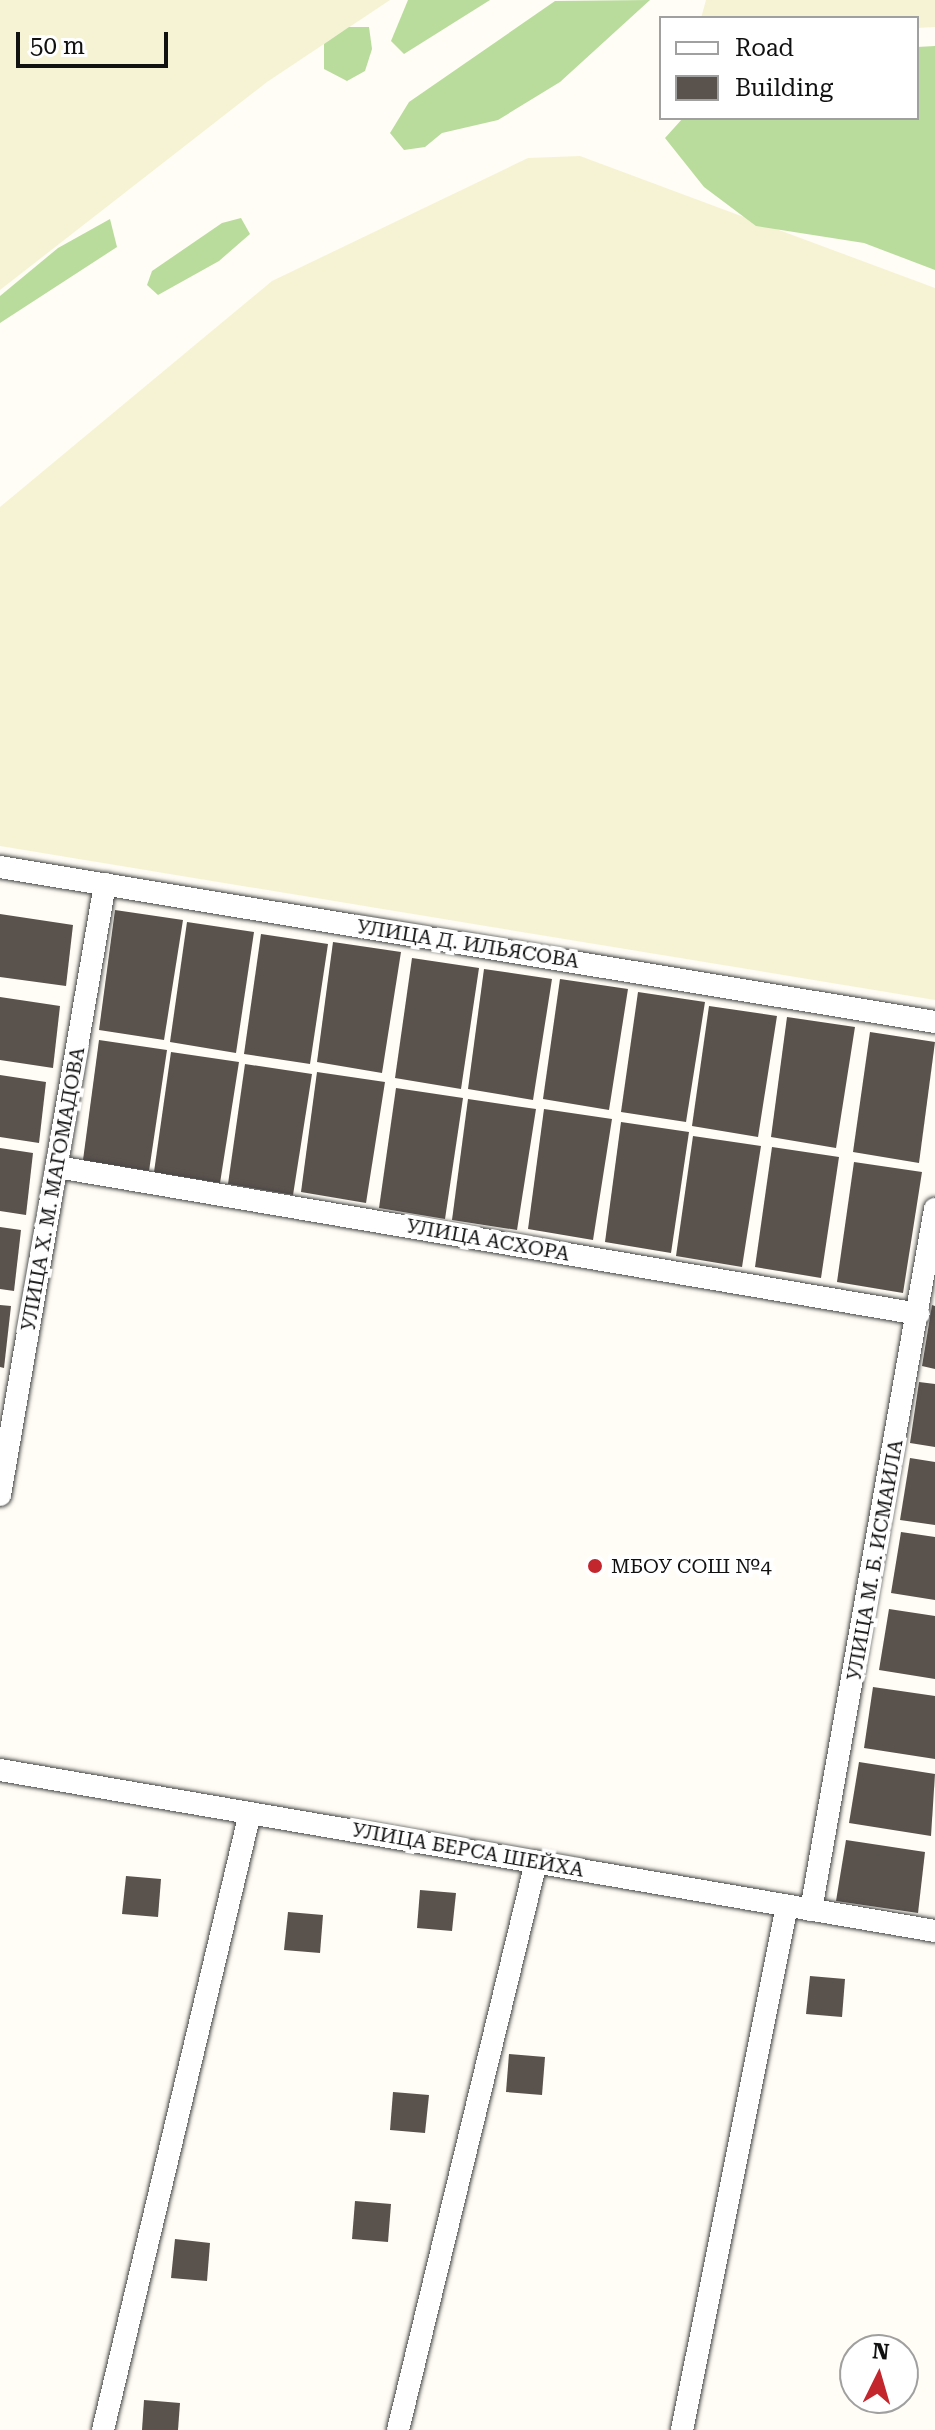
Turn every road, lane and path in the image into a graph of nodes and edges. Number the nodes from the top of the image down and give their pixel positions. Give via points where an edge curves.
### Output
1 (0, 867) edge
2 (105, 884) junction
3 (935, 1022) edge
4 (57, 1167) junction
5 (935, 1209) edge
6 (919, 1314) junction
7 (0, 1495) edge
8 (0, 1770) edge
9 (250, 1813) junction
10 (536, 1862) junction
11 (787, 1906) junction
12 (811, 1910) junction
13 (935, 1931) edge
14 (103, 2430) edge
15 (398, 2430) edge
16 (682, 2430) edge

1 - 2 street, УЛИЦА Д. ИЛЬЯСОВА
2 - 3 street, УЛИЦА Д. ИЛЬЯСОВА
2 - 4 street, УЛИЦА Х. М. МАГОМАДОВА
4 - 6 street, УЛИЦА АСХОРА
4 - 7 street, УЛИЦА Х. М. МАГОМАДОВА
5 - 6 street, УЛИЦА М. Б. ИСМАИЛА
6 - 12 street, УЛИЦА М. Б. ИСМАИЛА
8 - 9 street, УЛИЦА БЕРСА ШЕЙХА
9 - 10 street, УЛИЦА БЕРСА ШЕЙХА
9 - 14 street
10 - 11 street, УЛИЦА БЕРСА ШЕЙХА
10 - 15 street
11 - 12 street, УЛИЦА БЕРСА ШЕЙХА
11 - 16 street
12 - 13 street, УЛИЦА БЕРСА ШЕЙХА

